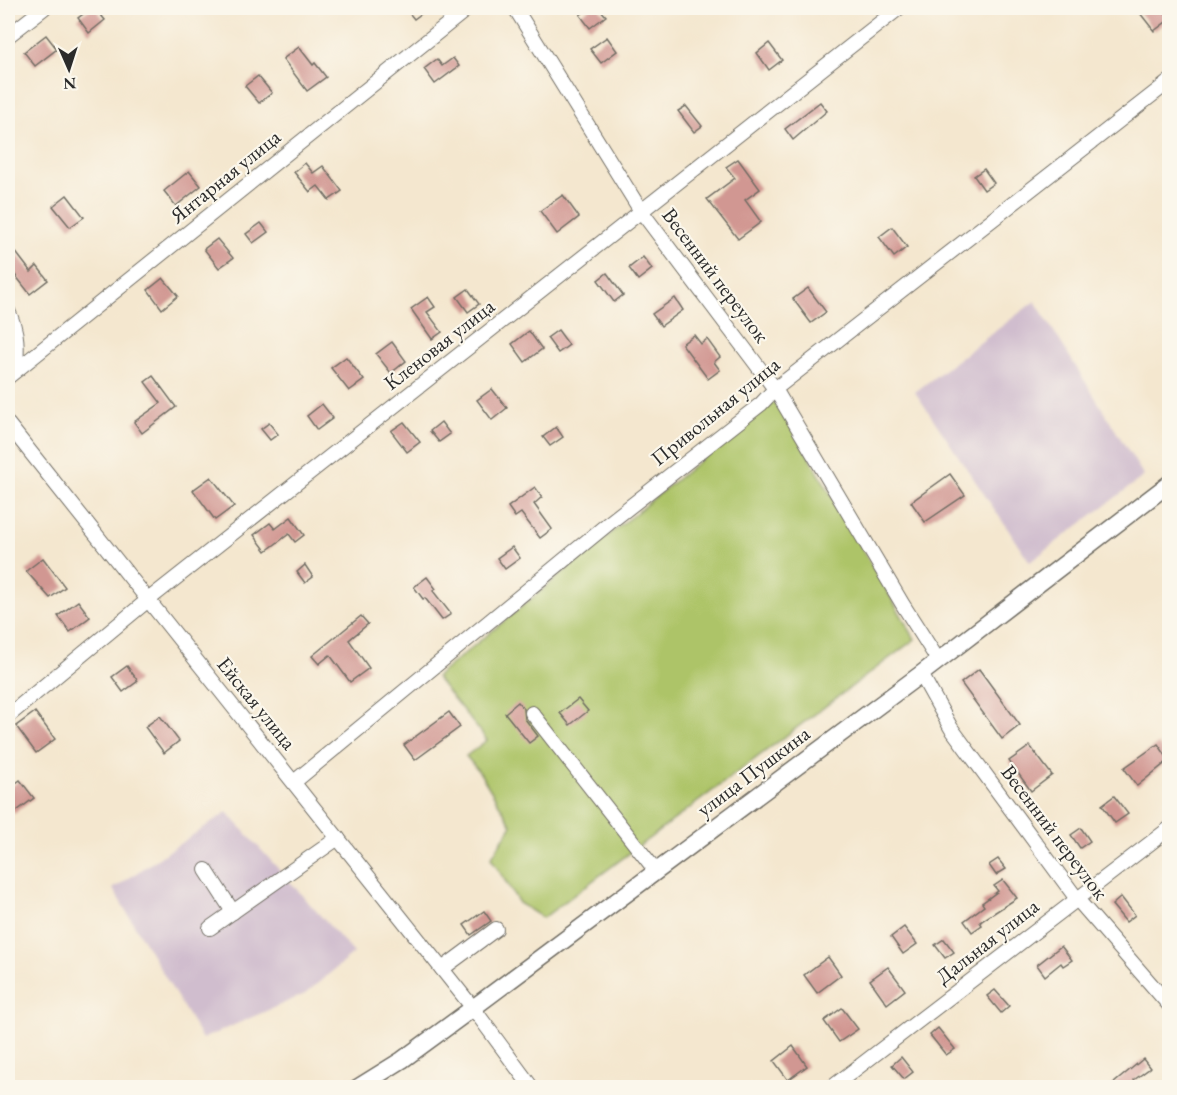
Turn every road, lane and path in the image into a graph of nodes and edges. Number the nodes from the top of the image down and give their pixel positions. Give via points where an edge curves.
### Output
1 (44, 8) edge
2 (468, 8) edge
3 (515, 8) edge
4 (899, 8) edge
5 (8, 36) edge
6 (1170, 81) edge
7 (641, 211) junction
8 (8, 311) edge
9 (11, 374) edge
10 (775, 389) junction
11 (8, 424) edge
12 (1170, 483) edge
13 (148, 600) junction
14 (938, 660) junction
15 (921, 674) junction
16 (532, 713) dead end
17 (8, 716) edge
18 (294, 782) junction
19 (1170, 828) edge
20 (338, 838) junction
21 (206, 870) dead end
22 (656, 871) junction
23 (1077, 899) junction
24 (233, 912) junction
25 (210, 928) dead end
26 (496, 929) dead end
27 (442, 969) junction
28 (1170, 1006) edge
29 (473, 1008) junction
30 (357, 1088) edge
31 (532, 1088) edge
32 (831, 1088) edge

1 - 5 street
2 - 9 street, Янтарная улица
3 - 7 street, Весенний переулок
4 - 7 street, Кленовая улица
6 - 10 street, Привольная улица
7 - 10 street, Весенний переулок
7 - 13 street, Кленовая улица
8 - 9 street via 17,341
10 - 14 street, Весенний переулок
10 - 18 street, Привольная улица
11 - 13 street, Ейская улица
12 - 14 main road, улица Пушкина
13 - 17 street, Кленовая улица
13 - 18 street, Ейская улица
14 - 15 main road, улица Пушкина
15 - 22 main road, улица Пушкина
15 - 23 street, Весенний переулок via 951,728
16 - 22 street
18 - 20 street, Ейская улица
19 - 23 street, Дальная улица
20 - 24 street
20 - 27 street, Ейская улица
21 - 24 street
22 - 29 main road, улица Пушкина
23 - 28 street, Весенний переулок
23 - 32 street, Дальная улица
24 - 25 street
26 - 27 street
27 - 29 street, Ейская улица
29 - 30 main road, улица Пушкина
29 - 31 street, Ейская улица

